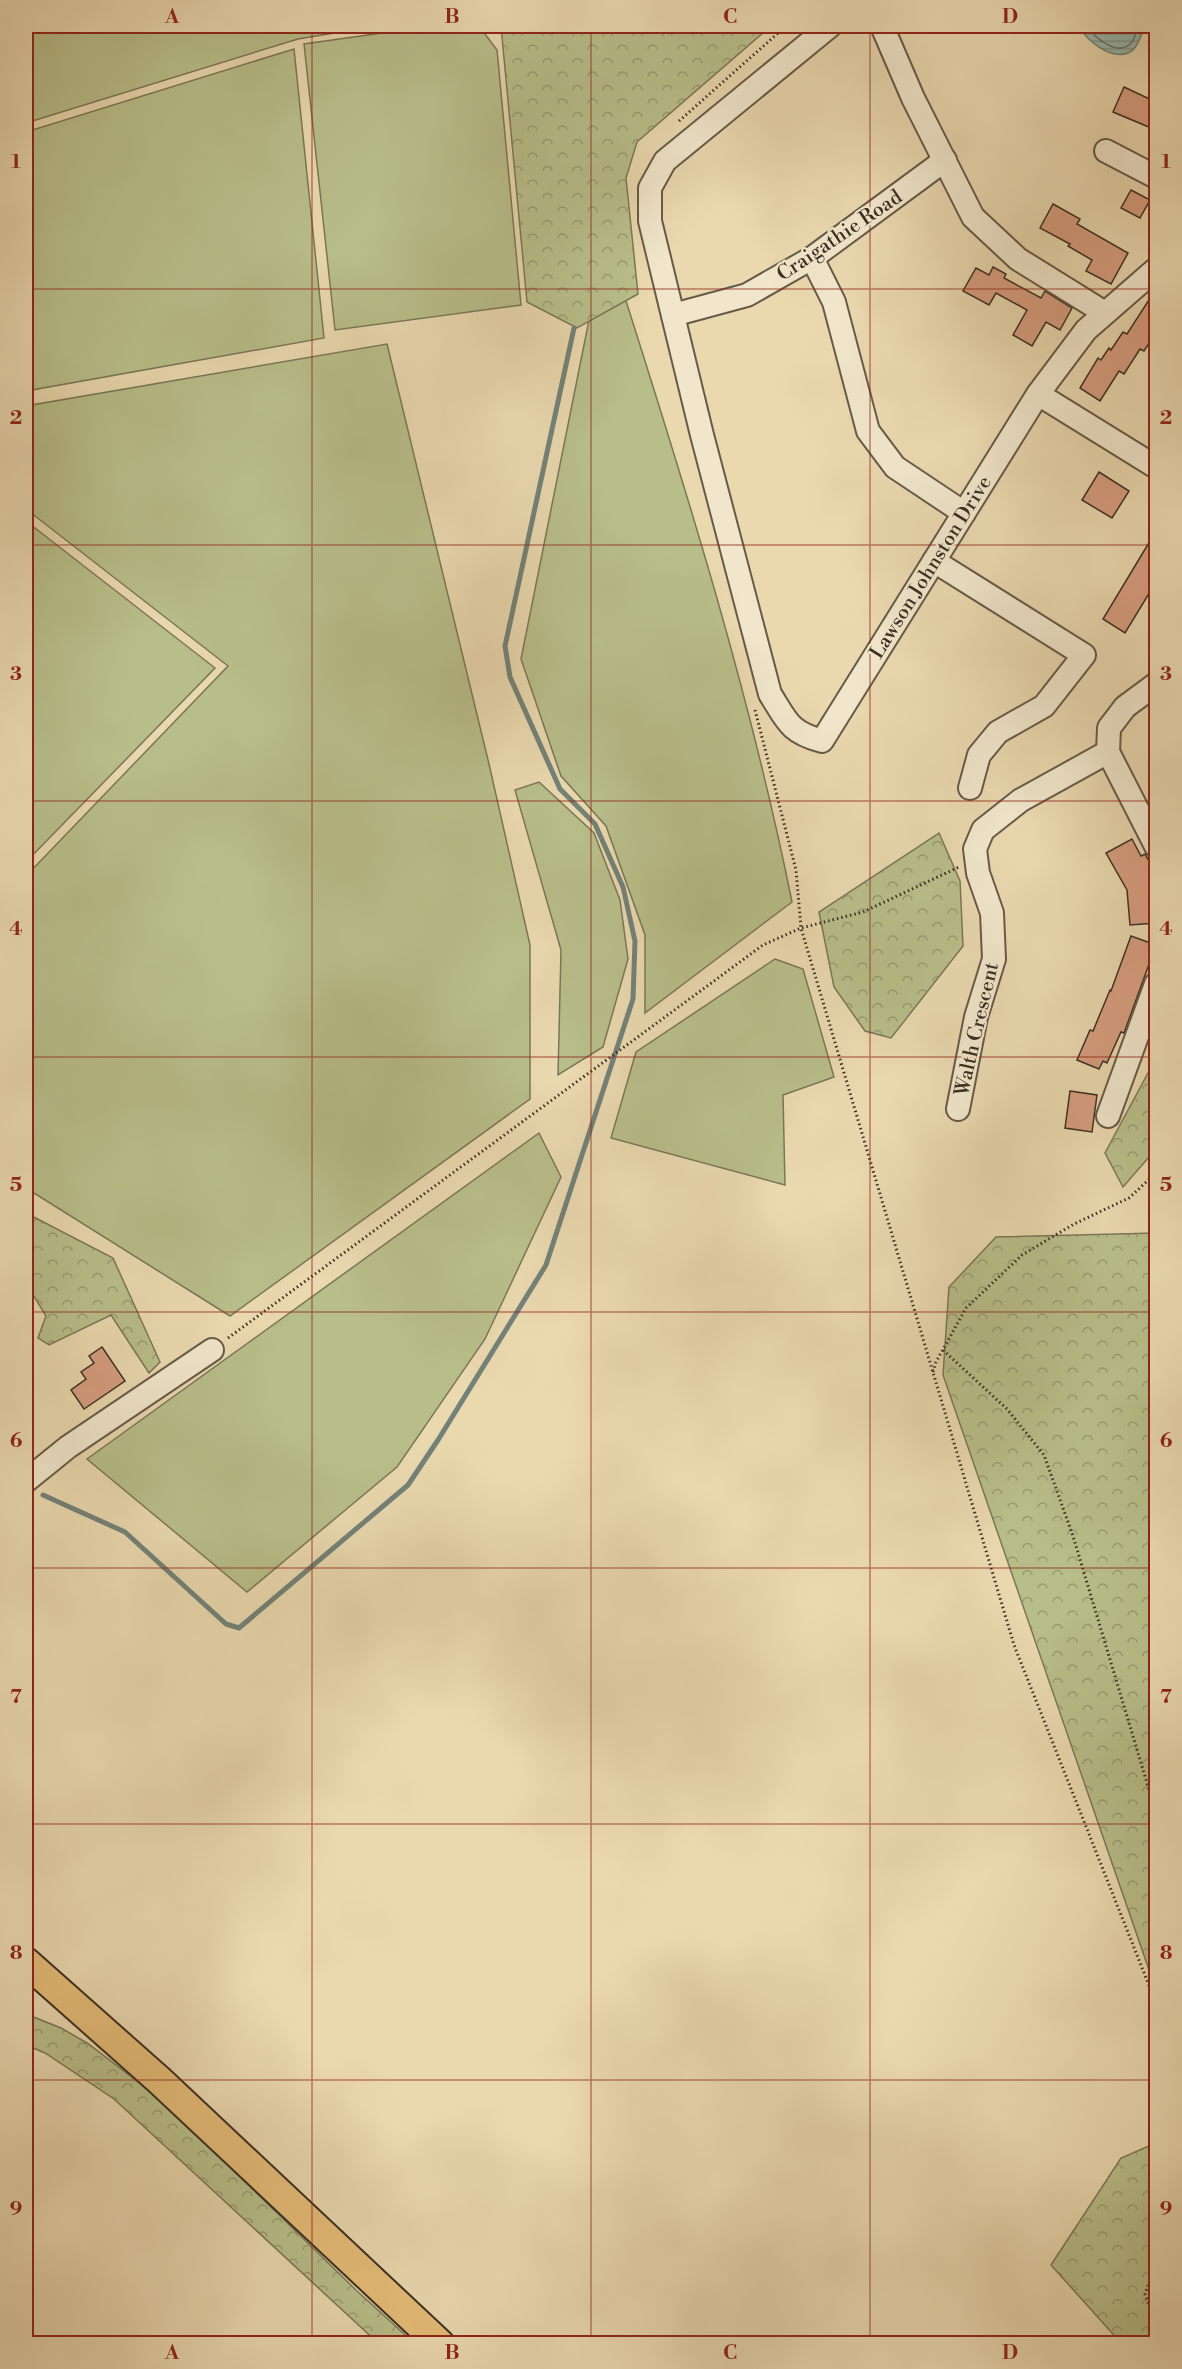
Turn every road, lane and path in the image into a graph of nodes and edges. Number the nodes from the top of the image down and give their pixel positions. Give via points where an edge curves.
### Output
1 (830, 26) edge
2 (882, 26) edge
3 (1106, 151) dead end
4 (945, 160) junction
5 (1156, 177) edge
6 (812, 258) junction
7 (1156, 269) edge
8 (1105, 313) junction
9 (673, 315) junction
10 (1038, 394) junction
11 (1156, 467) edge
12 (964, 513) junction
13 (934, 561) junction
14 (1156, 684) edge
15 (1107, 752) junction
16 (970, 788) dead end
17 (1156, 846) edge
18 (976, 858) junction
19 (1156, 984) edge
20 (958, 1109) dead end
21 (1108, 1116) dead end
22 (1156, 1173) edge
23 (212, 1350) joint
24 (943, 1350) junction
25 (26, 1481) edge
26 (1156, 1813) edge
27 (26, 1962) edge
28 (1155, 1997) edge
29 (1156, 2003) edge
30 (1156, 2264) edge
31 (1156, 2325) edge
32 (440, 2343) edge

1 - 9 street via 665,161 650,188 650,221
2 - 4 street
3 - 5 street
4 - 6 street, Craigathie Road
4 - 8 street via 974,217 1018,259
6 - 9 street, Craigathie Road via 747,295
6 - 12 street via 834,303 868,431 895,467
7 - 8 street, Lawson Johnston Drive
8 - 10 street, Lawson Johnston Drive via 1086,330
9 - 13 street, Lawson Johnston Drive via 770,694 790,725 803,735 822,741
10 - 11 street
10 - 12 street, Lawson Johnston Drive
12 - 13 street, Lawson Johnston Drive
13 - 16 street via 1084,656 1044,706 998,732 979,755
14 - 15 street via 1125,707 1109,728
15 - 17 street
15 - 18 street, Walth Crescent via 1004,813 984,830 975,849
18 - 20 street, Walth Crescent via 992,913 994,959 975,1017
18 - 23 path via 863,912 801,928 763,945
19 - 21 street
22 - 24 path via 1129,1198 1022,1255 966,1308
23 - 25 street
24 - 26 path via 1007,1409 1044,1455 1073,1536
24 - 28 path via 933,1373 1014,1645
27 - 32 main road via 159,2080
28 - 29 path
30 - 31 path via 1145,2294

